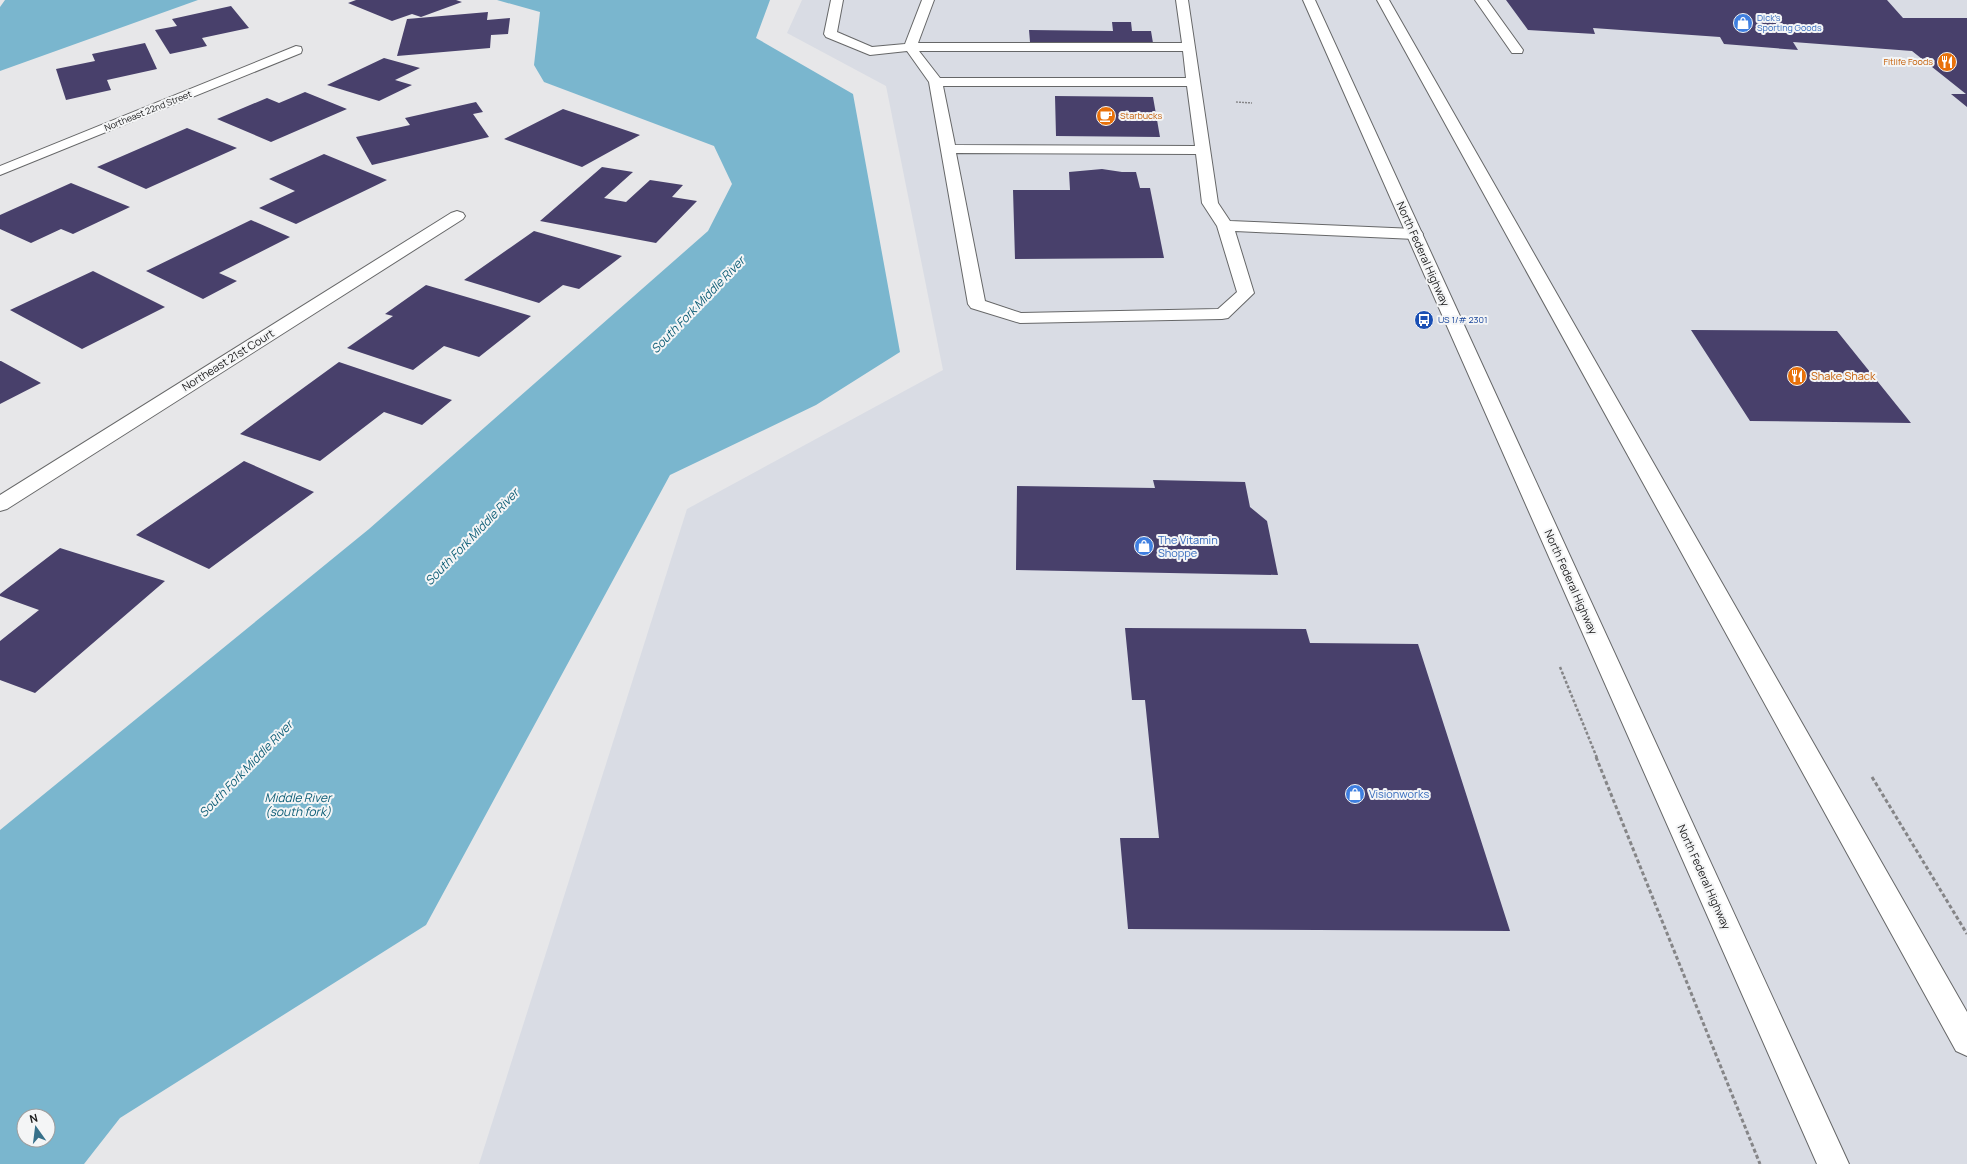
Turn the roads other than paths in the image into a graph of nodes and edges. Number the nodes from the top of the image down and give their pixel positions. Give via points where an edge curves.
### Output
1 (837, 0) edge
2 (928, 0) edge
3 (1182, 0) edge
4 (1309, 0) edge
5 (1370, 0) edge
6 (1383, 0) edge
7 (1481, 0) edge
8 (1392, 16) junction
9 (910, 47) junction
10 (1188, 47) junction
11 (296, 50) dead end
12 (1517, 50) dead end
13 (936, 82) junction
14 (1194, 82) junction
15 (948, 149) junction
16 (1203, 150) junction
17 (0, 171) edge
18 (457, 216) dead end
19 (1225, 226) junction
20 (1415, 234) junction
21 (0, 504) edge
22 (1967, 1041) edge
23 (1833, 1164) edge

1 - 9 main road via 830,34 870,52
2 - 9 main road
3 - 10 main road
4 - 20 main road, North Federal Highway
5 - 8 main road
6 - 8 main road
7 - 12 main road
8 - 22 main road
9 - 10 main road
9 - 13 main road
10 - 14 main road
11 - 17 main road, Northeast 22nd Street
13 - 14 main road
13 - 15 main road
14 - 16 main road
15 - 16 main road
15 - 19 main road via 977,304 1020,318 1222,314 1246,293
16 - 19 main road via 1210,202
18 - 21 main road, Northeast 21st Court
19 - 20 main road
20 - 23 main road, North Federal Highway

